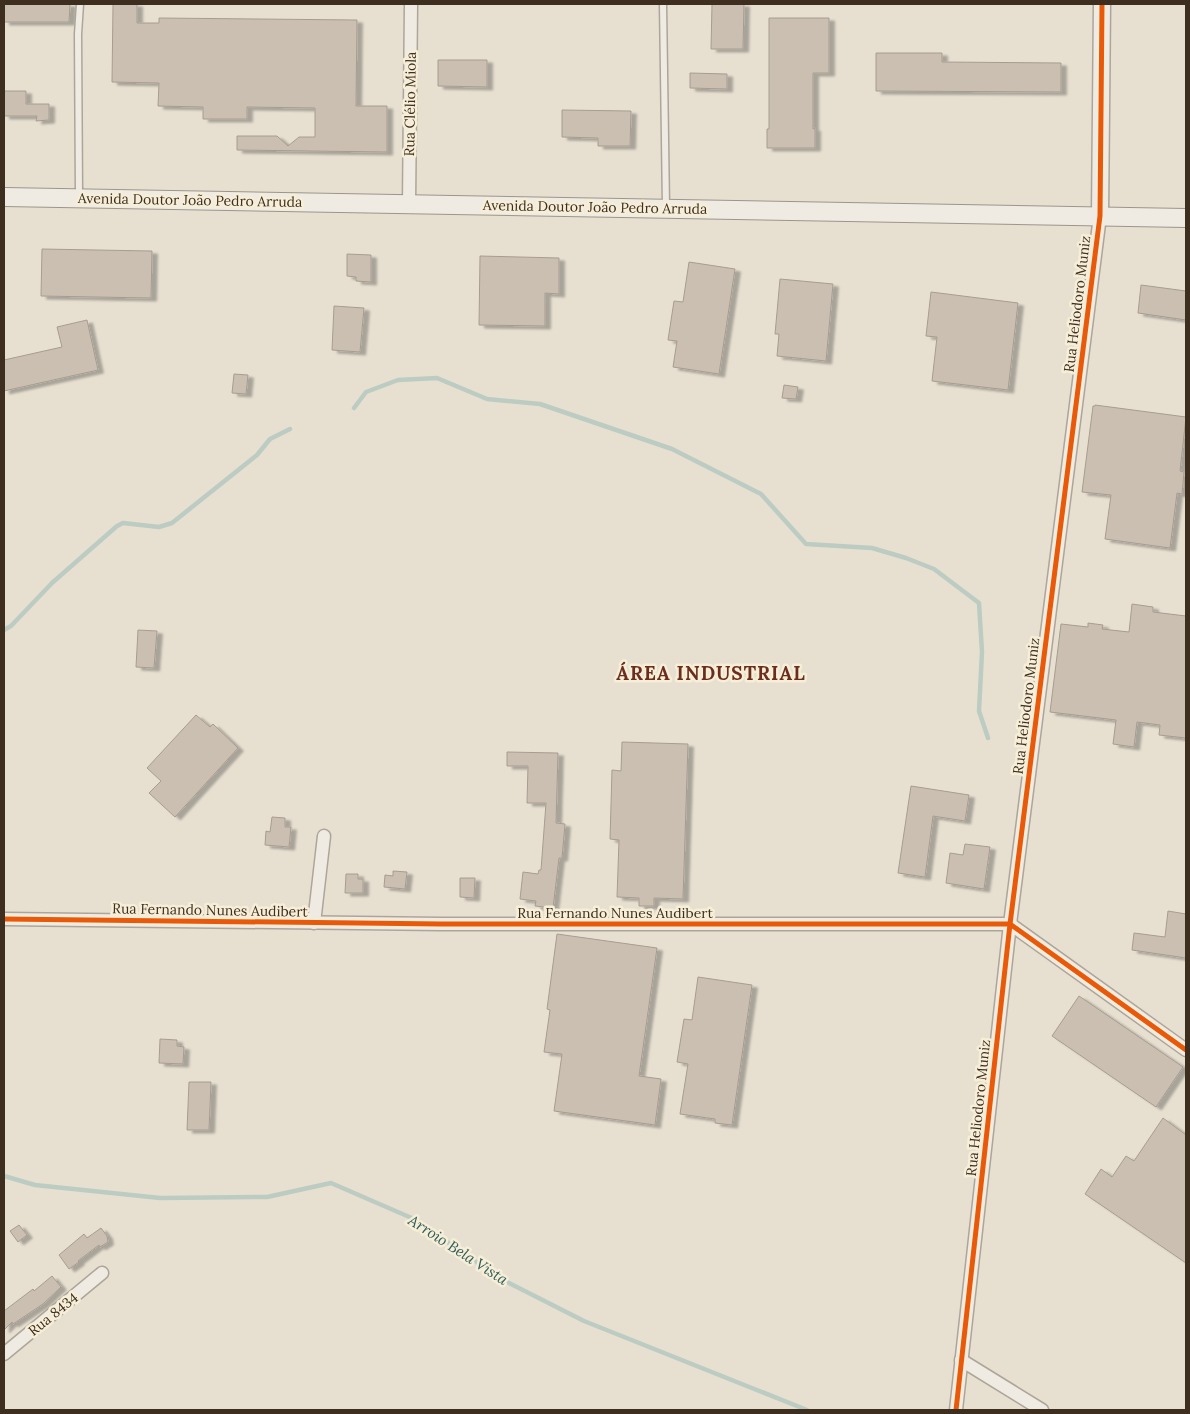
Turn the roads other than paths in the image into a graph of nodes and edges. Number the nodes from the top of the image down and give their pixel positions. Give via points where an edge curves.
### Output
1 (80, 4) edge
2 (412, 4) edge
3 (663, 4) edge
4 (1102, 4) edge
5 (4, 197) edge
6 (79, 198) junction
7 (409, 204) junction
8 (666, 209) junction
9 (1100, 216) junction
10 (1186, 218) edge
11 (324, 836) dead end
12 (4, 919) edge
13 (314, 923) junction
14 (1010, 924) junction
15 (1186, 1050) edge
16 (102, 1273) dead end
17 (4, 1354) edge
18 (961, 1360) junction
19 (956, 1410) edge
20 (1042, 1410) edge

1 - 6 lane
2 - 7 street, Rua Clélio Miola
3 - 8 lane
4 - 9 street, Rua Heliodoro Muniz
5 - 6 main road, Avenida Doutor João Pedro Arruda
6 - 7 main road, Avenida Doutor João Pedro Arruda
7 - 8 main road, Avenida Doutor João Pedro Arruda
8 - 9 main road, Avenida Doutor João Pedro Arruda
9 - 10 main road, Avenida Doutor João Pedro Arruda
9 - 14 street, Rua Heliodoro Muniz
11 - 13 street
12 - 13 street, Rua Fernando Nunes Audibert
13 - 14 street, Rua Fernando Nunes Audibert
14 - 15 street
14 - 18 street, Rua Heliodoro Muniz
16 - 17 street, Rua 8434
18 - 19 street, Rua Heliodoro Muniz
18 - 20 street

